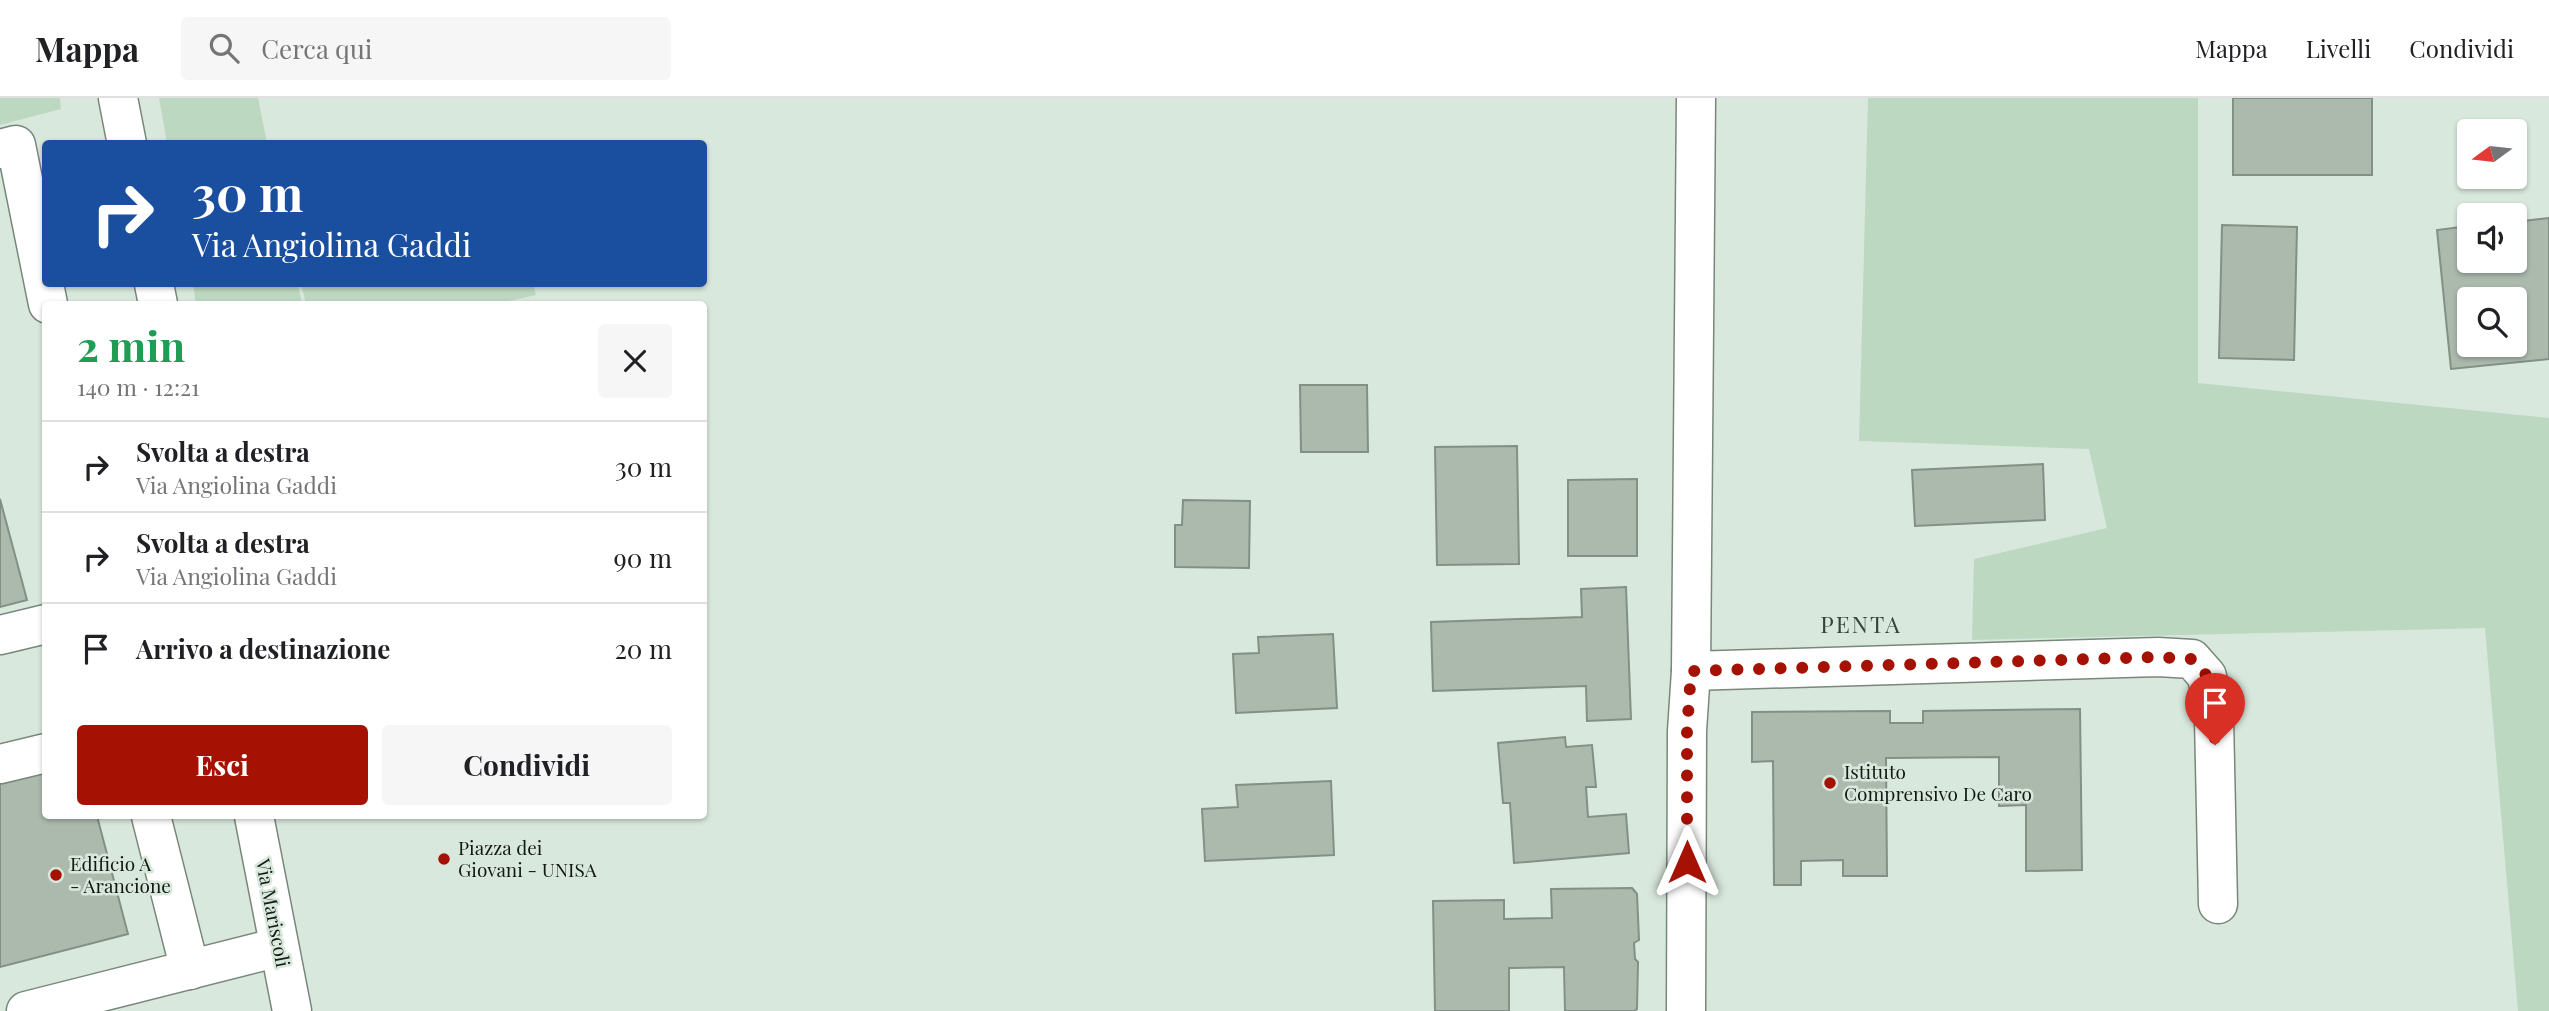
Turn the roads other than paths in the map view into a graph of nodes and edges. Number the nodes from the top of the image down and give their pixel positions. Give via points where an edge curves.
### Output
1 (118, 98) edge
2 (1696, 98) edge
3 (126, 140) edge
4 (0, 149) edge
5 (42, 274) edge
6 (42, 625) edge
7 (0, 635) edge
8 (1691, 671) junction
9 (42, 754) edge
10 (0, 764) edge
11 (152, 819) edge
12 (255, 819) edge
13 (2218, 904) dead end
14 (279, 947) junction
15 (190, 970) junction
16 (26, 1011) edge
17 (292, 1011) edge
18 (1686, 1011) edge

1 - 3 street
2 - 8 street
4 - 5 street via 16,145
6 - 7 street
8 - 13 street via 2192,659 2207,676 2214,718
8 - 18 street
9 - 10 street
11 - 15 street
12 - 14 street, Via Mariscoli
14 - 15 street
14 - 17 street, Via Mariscoli
15 - 16 street

